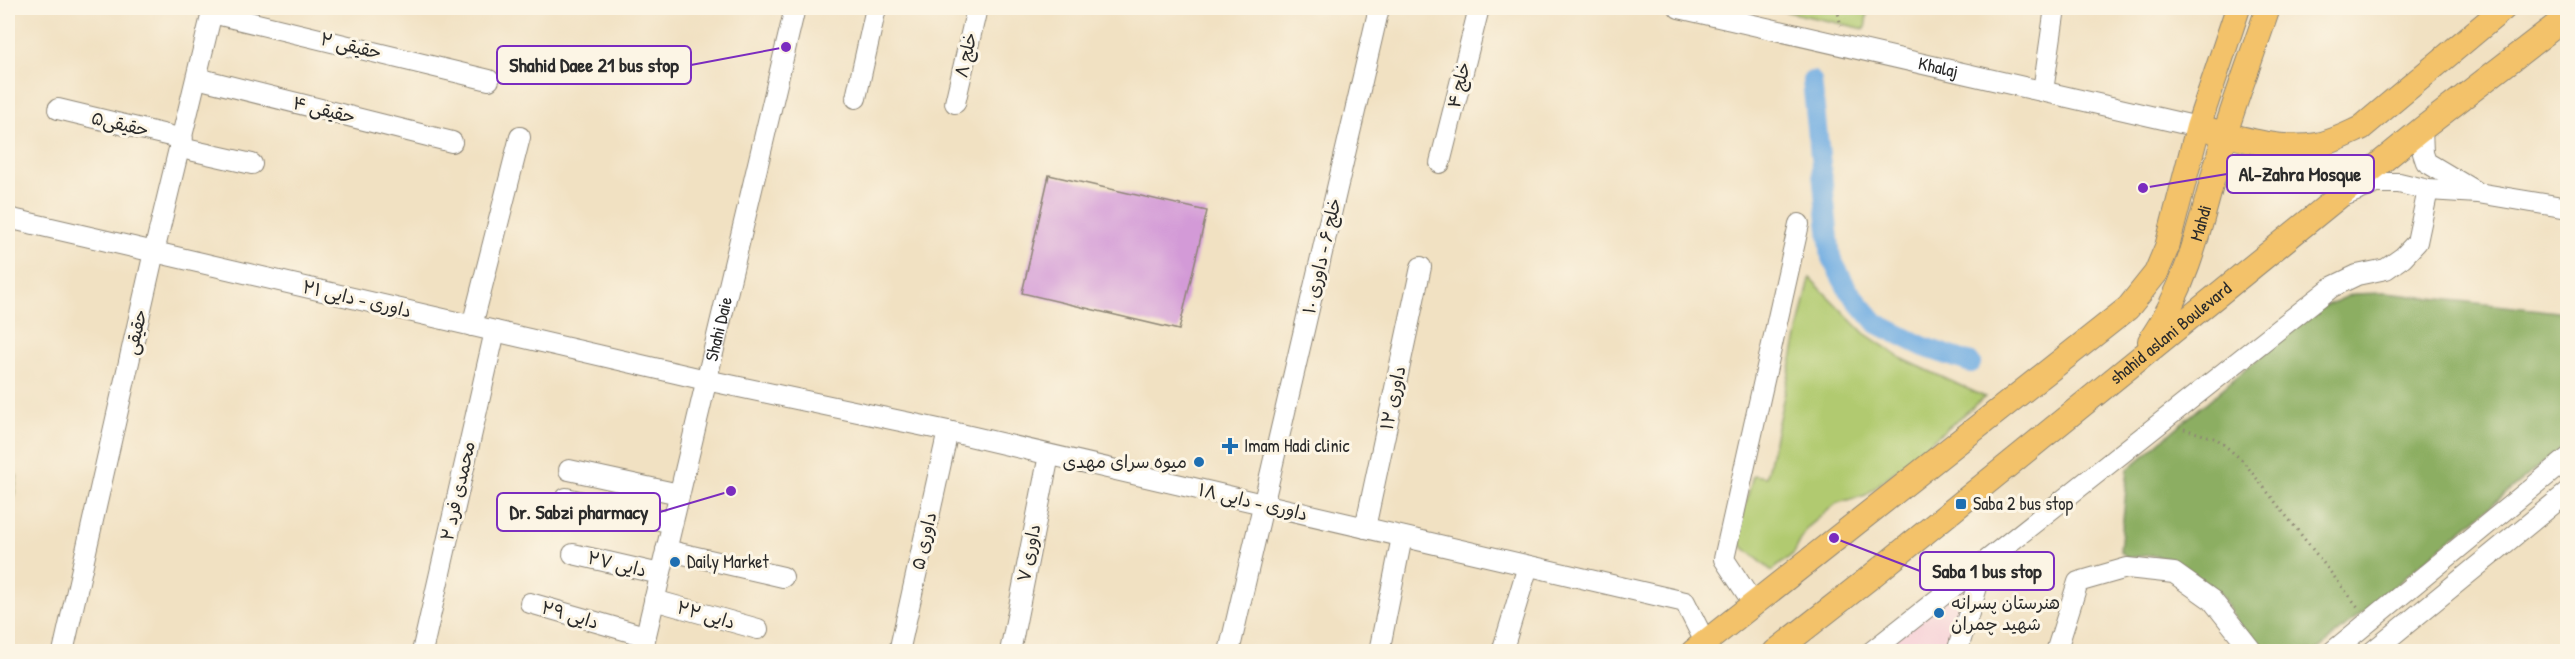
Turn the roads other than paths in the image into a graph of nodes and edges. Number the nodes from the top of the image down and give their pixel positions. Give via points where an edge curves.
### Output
1 (795, 8) edge
2 (876, 8) edge
3 (977, 8) edge
4 (1379, 8) edge
5 (1479, 8) edge
6 (1679, 8) edge
7 (2055, 8) edge
8 (2238, 8) edge
9 (2268, 8) edge
10 (2504, 8) edge
11 (213, 10) edge
12 (2568, 16) edge
13 (197, 78) junction
14 (489, 80) dead end
15 (2043, 91) junction
16 (856, 98) dead end
17 (956, 103) dead end
18 (58, 110) dead end
19 (2198, 127) junction
20 (2422, 129) junction
21 (2225, 134) junction
22 (520, 137) dead end
23 (452, 142) dead end
24 (182, 143) junction
25 (1440, 163) dead end
26 (252, 164) dead end
27 (2428, 190) junction
28 (2478, 193) junction
29 (2339, 198) junction
30 (2568, 208) edge
31 (8, 222) edge
32 (1800, 224) dead end
33 (154, 252) junction
34 (1421, 267) dead end
35 (472, 326) junction
36 (495, 331) junction
37 (2137, 361) junction
38 (706, 380) junction
39 (948, 431) junction
40 (1049, 455) junction
41 (2560, 464) edge
42 (569, 470) dead end
43 (2568, 490) edge
44 (679, 494) junction
45 (566, 498) dead end
46 (1265, 505) junction
47 (672, 523) junction
48 (1365, 528) junction
49 (1402, 537) junction
50 (666, 550) junction
51 (573, 554) dead end
52 (1984, 564) junction
53 (1528, 566) junction
54 (660, 574) junction
55 (2421, 577) junction
56 (783, 578) dead end
57 (2438, 598) junction
58 (654, 600) junction
59 (530, 603) dead end
60 (1753, 603) junction
61 (758, 629) dead end
62 (643, 644) edge
63 (1699, 647) edge
64 (63, 651) edge
65 (422, 651) edge
66 (899, 651) edge
67 (1010, 651) edge
68 (1229, 651) edge
69 (1379, 651) edge
70 (1502, 651) edge
71 (1775, 651) edge
72 (1871, 651) edge
73 (1957, 651) edge
74 (2056, 651) edge
75 (2253, 651) edge
76 (2332, 651) edge
77 (2372, 651) edge

1 - 38 street, Shahi Daie
2 - 16 street
3 - 17 street, خلج ۸
4 - 46 street, خلج ۶ - داوری ۱۰
5 - 25 street, خلج ۴
6 - 15 street, Khalaj
7 - 15 street
8 - 19 main road, Mahdi
9 - 21 main road, Mahdi
10 - 21 main road via 2361,128 2335,140 2315,146 2283,146
11 - 13 street, حقیقی
11 - 14 street, حقیقی ۲
12 - 20 main road, shahid aslani Boulevard
13 - 23 street, حقیقی ۴
13 - 24 street, حقیقی
15 - 19 street, Khalaj
18 - 24 street, حقیقی۵
19 - 21 main road
19 - 60 main road, Mahdi via 2167,247 2156,273 2128,308
20 - 28 street via 2426,162
20 - 29 main road, shahid aslani Boulevard
21 - 37 main road, Mahdi via 2193,256 2168,315
22 - 35 street
24 - 26 street, حقیقی۵
24 - 33 street, حقیقی
27 - 28 street
27 - 29 street via 2377,183
27 - 52 street via 2417,242 2403,257 2386,269 2357,275 2332,287
28 - 30 street
29 - 37 main road, shahid aslani Boulevard
31 - 33 street, داوری - دایی ۲۱
32 - 60 street via 1724,559
33 - 35 street, داوری - دایی ۲۱
33 - 64 street, حقیقی
34 - 48 street, داوری ۱۲
35 - 36 street, داوری - دایی ۲۱
36 - 38 street, داوری - دایی ۲۱
36 - 65 street, محمدی فرد ۲
37 - 71 main road, shahid aslani Boulevard
38 - 39 street, داوری - دایی ۱۸
38 - 44 street, Shahi Daie
39 - 40 street, داوری - دایی ۱۸
39 - 66 street, داوری ۵
40 - 46 street, داوری - دایی ۱۸
40 - 67 street, داوری ۷
41 - 43 street
41 - 55 street
42 - 44 street
43 - 57 street
44 - 47 street, Shahi Daie
45 - 47 street
46 - 48 street, داوری - دایی ۱۸
46 - 68 street, خلج ۶ - داوری ۱۰
47 - 50 street, Shahi Daie
48 - 49 street, داوری - دایی ۱۸
49 - 53 street, داوری - دایی ۱۸
49 - 69 street
50 - 54 street, Shahi Daie
50 - 56 street
51 - 54 street, دایی ۲۷
52 - 72 street
52 - 73 street
53 - 63 street, داوری - دایی ۱۸ via 1684,602
53 - 70 street
54 - 58 street, Shahi Daie
55 - 57 street
55 - 76 street
57 - 77 street
58 - 61 street, دایی ۲۲
58 - 62 street, Shahi Daie
59 - 62 street, دایی ۲۹
60 - 63 main road
74 - 75 street via 2078,582 2127,568 2174,573 2212,600

